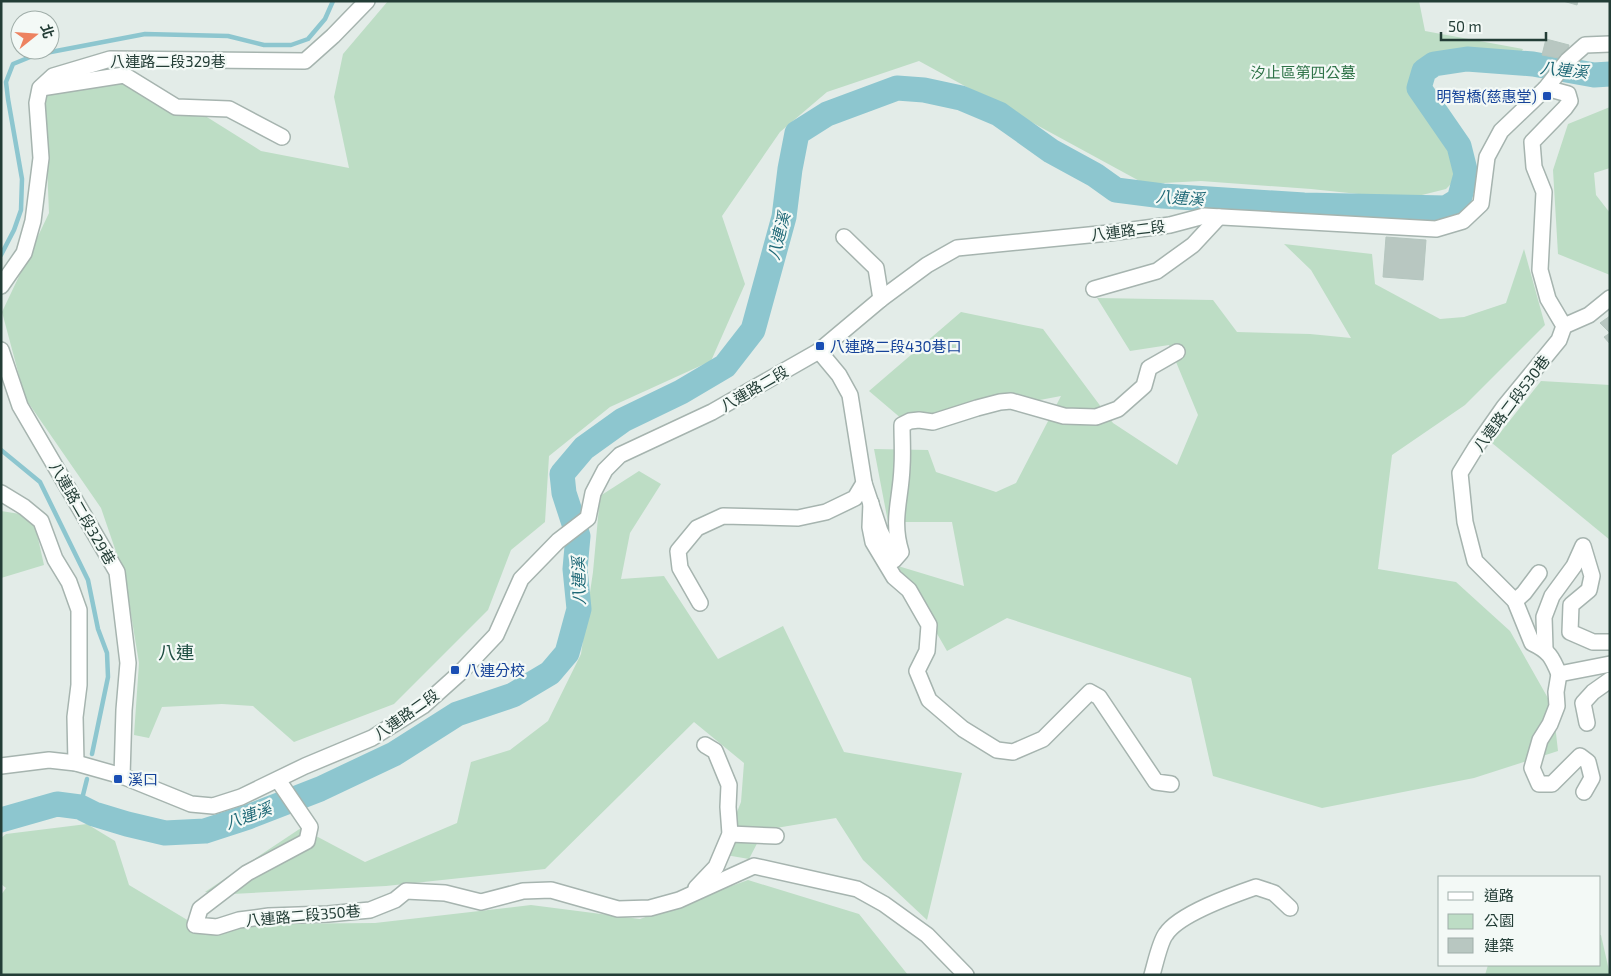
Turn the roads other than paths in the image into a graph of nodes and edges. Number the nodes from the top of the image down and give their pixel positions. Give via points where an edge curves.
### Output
1 (367, 1) edge
2 (1610, 44) edge
3 (1548, 85) junction
4 (40, 88) junction
5 (282, 136) dead end
6 (1219, 217) junction
7 (844, 237) dead end
8 (1, 286) edge
9 (1094, 289) dead end
10 (1610, 298) edge
11 (881, 299) junction
12 (1564, 326) junction
13 (1, 350) edge
14 (819, 351) junction
15 (1177, 352) dead end
16 (864, 483) junction
17 (1, 493) edge
18 (871, 503) junction
19 (1539, 573) dead end
20 (1515, 601) junction
21 (700, 603) dead end
22 (1610, 642) edge
23 (1545, 649) junction
24 (1610, 664) edge
25 (1559, 674) junction
26 (1610, 680) edge
27 (1587, 723) dead end
28 (705, 745) dead end
29 (76, 763) junction
30 (1, 766) edge
31 (122, 776) junction
32 (278, 780) junction
33 (1171, 784) dead end
34 (1584, 792) dead end
35 (730, 834) junction
36 (776, 836) dead end
37 (692, 893) junction
38 (1290, 908) dead end
39 (966, 975) edge
40 (1152, 975) edge

1 - 4 street, 八連路二段329巷 via 305,61 110,58 53,76
2 - 3 street, 八連路二段 via 1584,45
3 - 6 street, 八連路二段 via 1500,131 1486,157 1481,204 1462,221 1436,229
3 - 12 street via 1568,94 1570,101 1532,142 1534,167 1544,192 1540,270 1548,299
4 - 5 street via 124,75 176,107 229,110
4 - 8 street via 36,103 42,158 33,220 24,254
6 - 9 street via 1192,245 1158,271
6 - 11 street, 八連路二段 via 1204,216 1109,233 957,248 927,264
7 - 11 street via 876,268
10 - 12 street via 1590,315
11 - 14 street, 八連路二段
12 - 20 street, 八連路二段530巷 via 1559,340 1504,407 1460,473 1465,522 1475,561
13 - 31 street, 八連路二段329巷 via 20,406 117,572 128,663
14 - 16 street via 839,375 850,395
14 - 32 street, 八連路二段 via 712,412 620,455 605,470 593,493 588,518 558,541 522,580 496,635 462,672 423,706 372,738
15 - 18 street via 1149,368 1144,386 1118,409 1096,417 1064,416 1011,401 933,422 919,420 902,424 902,467 896,513 901,552 894,560
16 - 18 street
16 - 21 street via 855,498 826,512 798,518 723,516 697,528 678,552 680,568
17 - 29 street via 41,521 79,610
18 - 33 street via 873,542 894,577 909,590 929,625 927,652 917,671 929,700 997,750 1013,752 1042,739 1090,692 1099,697 1156,782
19 - 20 street
20 - 23 street, 八連路二段530巷 via 1532,644
22 - 23 street via 1593,642 1570,632 1572,605 1589,590 1592,576 1583,546 1574,566 1552,596 1544,617
23 - 25 street, 八連路二段530巷
24 - 25 street
25 - 34 street via 1557,706 1540,740 1532,768 1539,784 1552,784 1580,756 1588,762 1592,778
26 - 27 street via 1583,703
28 - 35 street via 715,751 730,785
29 - 30 street, 八連路二段 via 49,760
29 - 31 street, 八連路二段
31 - 32 street, 八連路二段 via 191,804 213,806
32 - 37 street, 八連路二段350巷 via 310,828 307,841 247,872 200,909 195,925 216,927 269,916 370,910 395,900 406,891 445,893 481,902 523,891 551,890 618,909 650,908
35 - 36 street
35 - 37 street via 716,867
37 - 39 street, 八連路二段350巷 via 754,866 856,890 884,904 926,935
38 - 40 street via 1274,894 1256,886 1220,899 1181,920 1165,934

